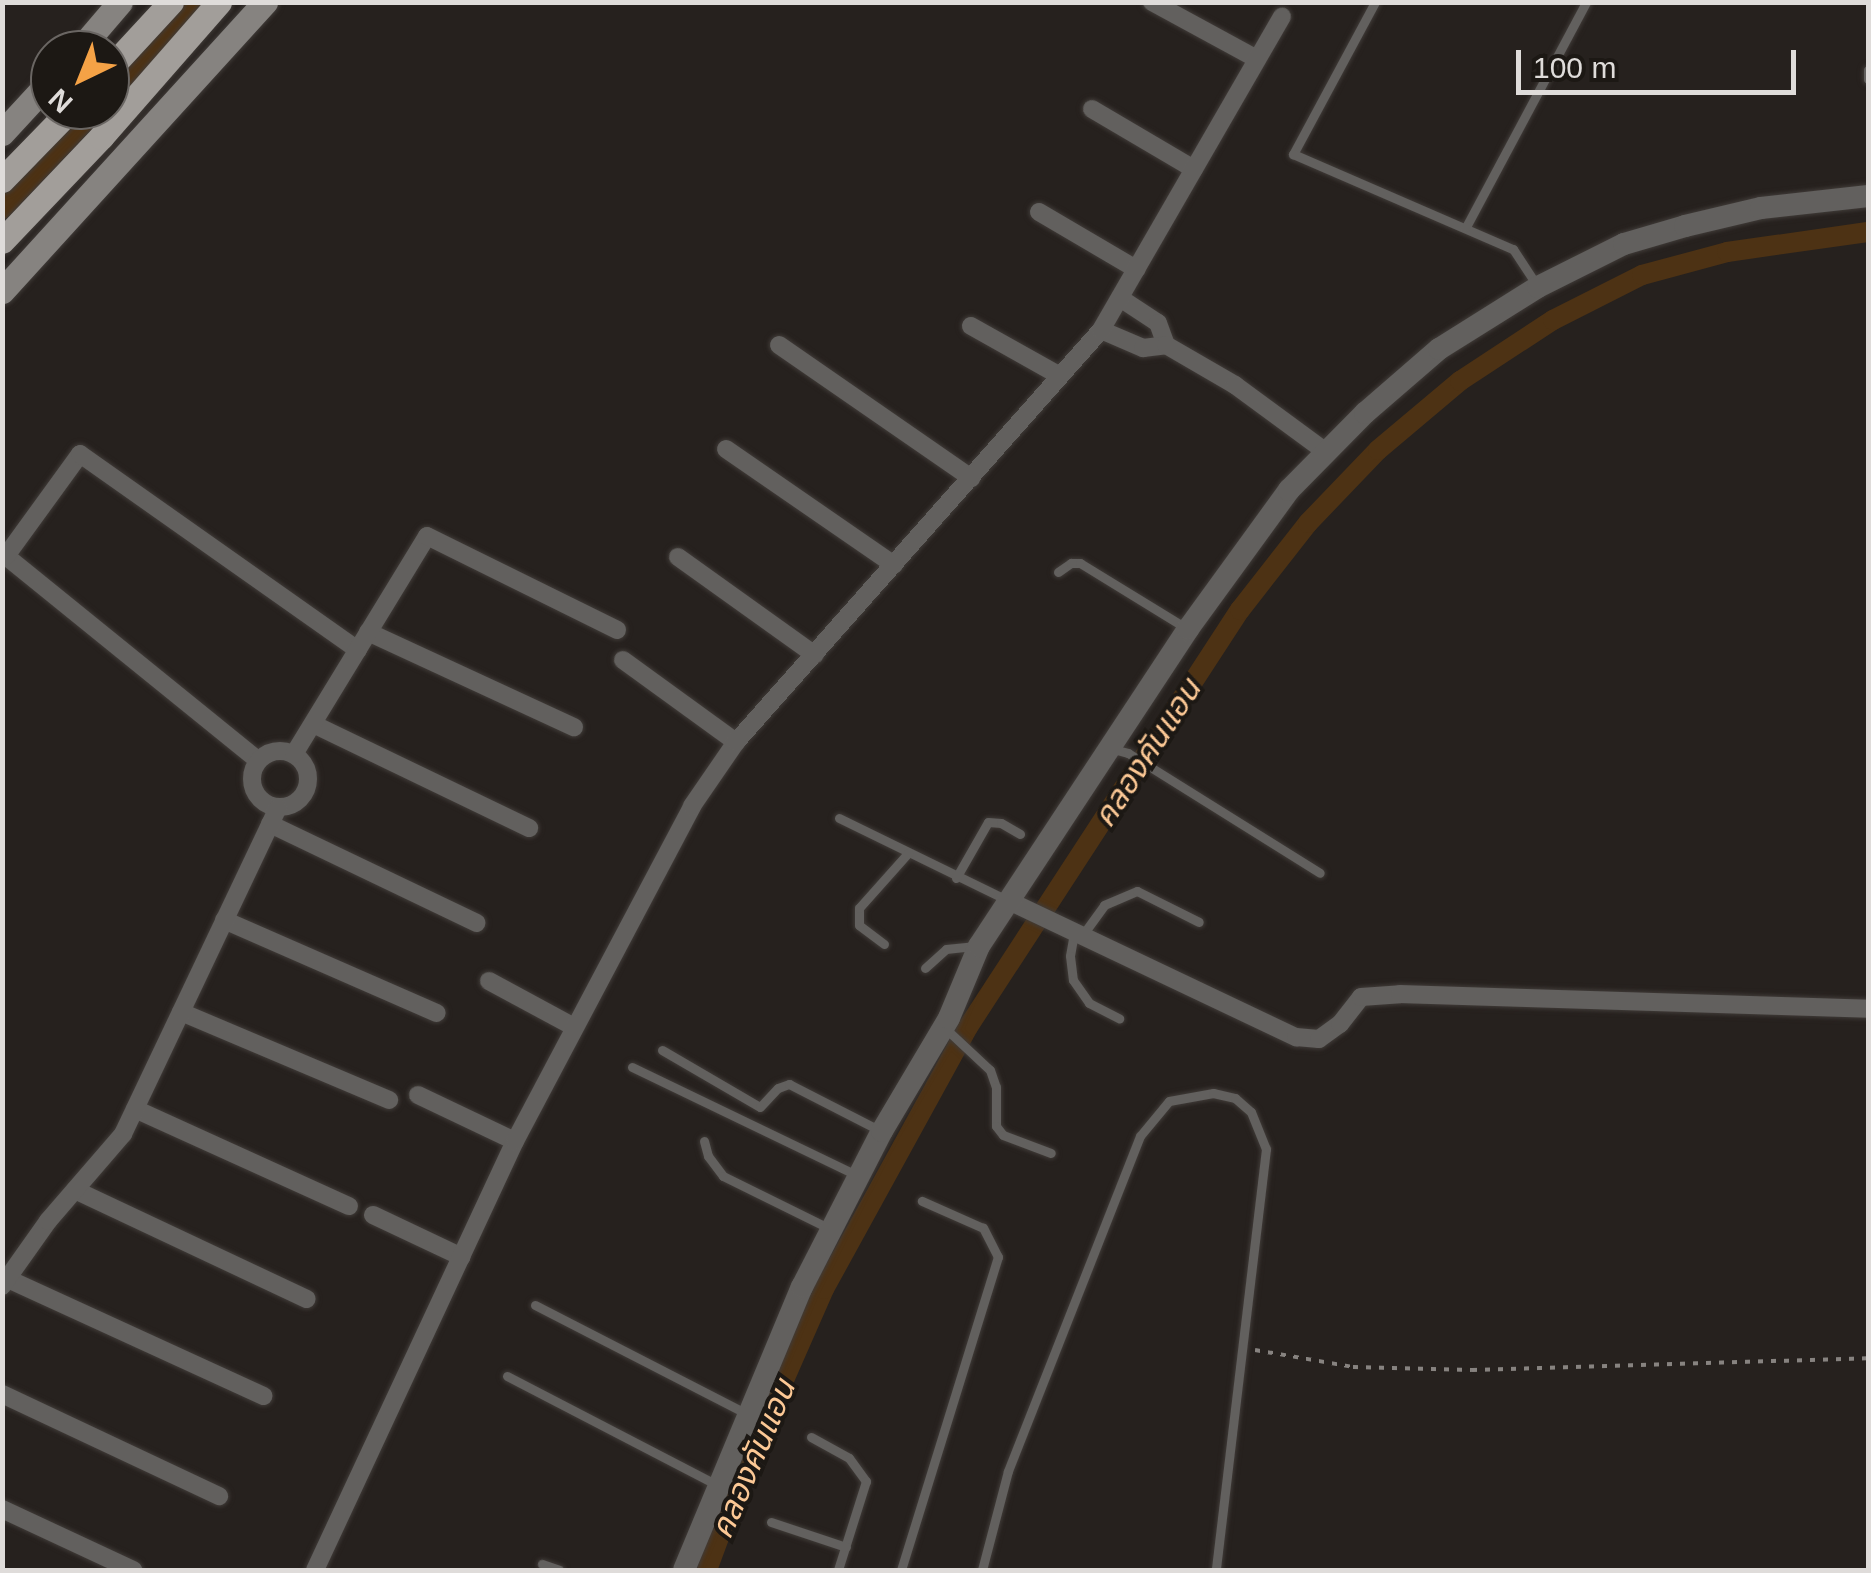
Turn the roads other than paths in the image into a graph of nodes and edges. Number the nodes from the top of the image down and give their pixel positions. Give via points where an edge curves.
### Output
1 (120, 2) edge
2 (171, 2) edge
3 (219, 2) edge
4 (265, 2) edge
5 (1152, 2) edge
6 (1375, 2) edge
7 (1586, 2) edge
8 (1282, 17) dead end
9 (96, 30) edge
10 (130, 46) edge
11 (1257, 60) junction
12 (1868, 70) edge
13 (1868, 79) edge
14 (30, 103) edge
15 (1092, 109) dead end
16 (51, 130) edge
17 (2, 133) edge
18 (1194, 168) junction
19 (2, 180) edge
20 (1868, 196) edge
21 (1039, 212) dead end
22 (1466, 227) junction
23 (2, 241) edge
24 (1136, 269) junction
25 (1538, 286) junction
26 (2, 291) edge
27 (1120, 298) junction
28 (971, 326) dead end
29 (1101, 330) junction
30 (778, 345) dead end
31 (1166, 345) junction
32 (1060, 376) junction
33 (726, 449) dead end
34 (1325, 452) junction
35 (971, 478) junction
36 (4, 555) edge
37 (678, 556) dead end
38 (894, 565) junction
39 (1058, 572) dead end
40 (1188, 629) junction
41 (618, 630) dead end
42 (368, 632) junction
43 (358, 650) junction
44 (815, 655) junction
45 (623, 660) dead end
46 (312, 724) junction
47 (574, 727) dead end
48 (736, 742) junction
49 (1118, 751) junction
50 (294, 754) junction
51 (258, 760) junction
52 (274, 816) junction
53 (839, 818) dead end
54 (529, 828) dead end
55 (1020, 834) dead end
56 (908, 854) junction
57 (1320, 874) dead end
58 (956, 878) junction
59 (1009, 901) junction
60 (224, 920) junction
61 (1199, 922) dead end
62 (477, 923) dead end
63 (1075, 930) junction
64 (884, 944) dead end
65 (979, 946) junction
66 (925, 968) dead end
67 (489, 981) dead end
68 (1868, 1009) edge
69 (181, 1012) junction
70 (436, 1013) dead end
71 (1119, 1018) dead end
72 (574, 1027) junction
73 (950, 1031) junction
74 (662, 1050) dead end
75 (632, 1066) dead end
76 (418, 1095) dead end
77 (389, 1100) dead end
78 (134, 1109) junction
79 (882, 1132) junction
80 (516, 1141) junction
81 (704, 1141) dead end
82 (1051, 1153) dead end
83 (858, 1176) junction
84 (74, 1190) junction
85 (922, 1200) dead end
86 (349, 1206) dead end
87 (373, 1215) dead end
88 (831, 1229) junction
89 (462, 1257) junction
90 (5, 1283) edge
91 (307, 1299) dead end
92 (535, 1305) dead end
93 (507, 1376) dead end
94 (2, 1394) edge
95 (263, 1396) dead end
96 (747, 1414) junction
97 (811, 1437) dead end
98 (718, 1486) junction
99 (219, 1496) dead end
100 (2, 1509) edge
101 (772, 1522) dead end
102 (846, 1547) junction
103 (542, 1564) dead end
104 (133, 1570) edge
105 (315, 1570) edge
106 (559, 1570) edge
107 (684, 1570) edge
108 (838, 1570) edge
109 (902, 1570) edge
110 (982, 1570) edge
111 (1216, 1570) edge

1 - 9 main road
2 - 10 main road
3 - 23 main road
4 - 26 main road
5 - 11 street
6 - 22 lane via 1293,154
7 - 22 lane
8 - 11 street
11 - 18 street
12 - 13 lane
14 - 17 main road
15 - 18 street
16 - 19 main road
18 - 24 street
20 - 25 street via 1761,208 1685,226 1624,244
21 - 24 street
22 - 25 lane via 1513,249
24 - 27 street
25 - 34 street via 1440,349
27 - 29 street
27 - 31 street via 1158,323
28 - 32 street
29 - 31 street via 1143,348
29 - 32 street
30 - 35 street
31 - 34 street
32 - 35 street
33 - 38 street
34 - 40 street
35 - 38 street
36 - 43 street via 80,454
36 - 51 street
37 - 44 street
38 - 44 street
39 - 40 lane via 1080,563
40 - 49 street
41 - 42 street via 428,536
42 - 43 street
42 - 47 street
43 - 46 street
44 - 48 street
45 - 48 street
46 - 50 street
46 - 54 street
48 - 72 street via 692,806
49 - 57 lane
49 - 59 street
50 - 51 street via 275,751
50 - 52 street via 307,769 308,788
51 - 52 street via 256,794
52 - 60 street
52 - 62 street
53 - 56 lane
55 - 58 lane via 988,822
56 - 58 lane
56 - 64 lane via 858,908 859,924
58 - 59 lane
59 - 63 street
59 - 65 street
60 - 69 street
60 - 70 street
61 - 63 lane via 1137,891 1104,905
63 - 68 street via 1296,1037 1319,1039 1360,997 1400,994
63 - 71 lane via 1073,980 1089,1003
65 - 66 lane via 946,949
65 - 73 street
67 - 72 street
69 - 77 street
69 - 78 street
72 - 80 street
73 - 79 street
73 - 82 lane via 980,1056 996,1087 996,1126 1003,1135
74 - 79 lane via 752,1104 760,1106 789,1084
75 - 83 lane
76 - 80 street
78 - 84 street via 123,1134
78 - 86 street
79 - 83 street
80 - 89 street
81 - 88 lane via 723,1176
83 - 88 street
84 - 90 street
84 - 91 street
85 - 109 lane via 983,1228 998,1257
87 - 89 street
88 - 96 street
89 - 105 street
90 - 95 street
92 - 96 lane
93 - 98 lane
94 - 99 street
96 - 98 street
97 - 102 lane via 849,1458 866,1481
98 - 107 street
100 - 104 street
101 - 102 lane
102 - 108 lane
103 - 106 lane
110 - 111 lane via 1008,1472 1140,1136 1169,1100 1190,1095 1235,1098 1251,1112 1266,1149

